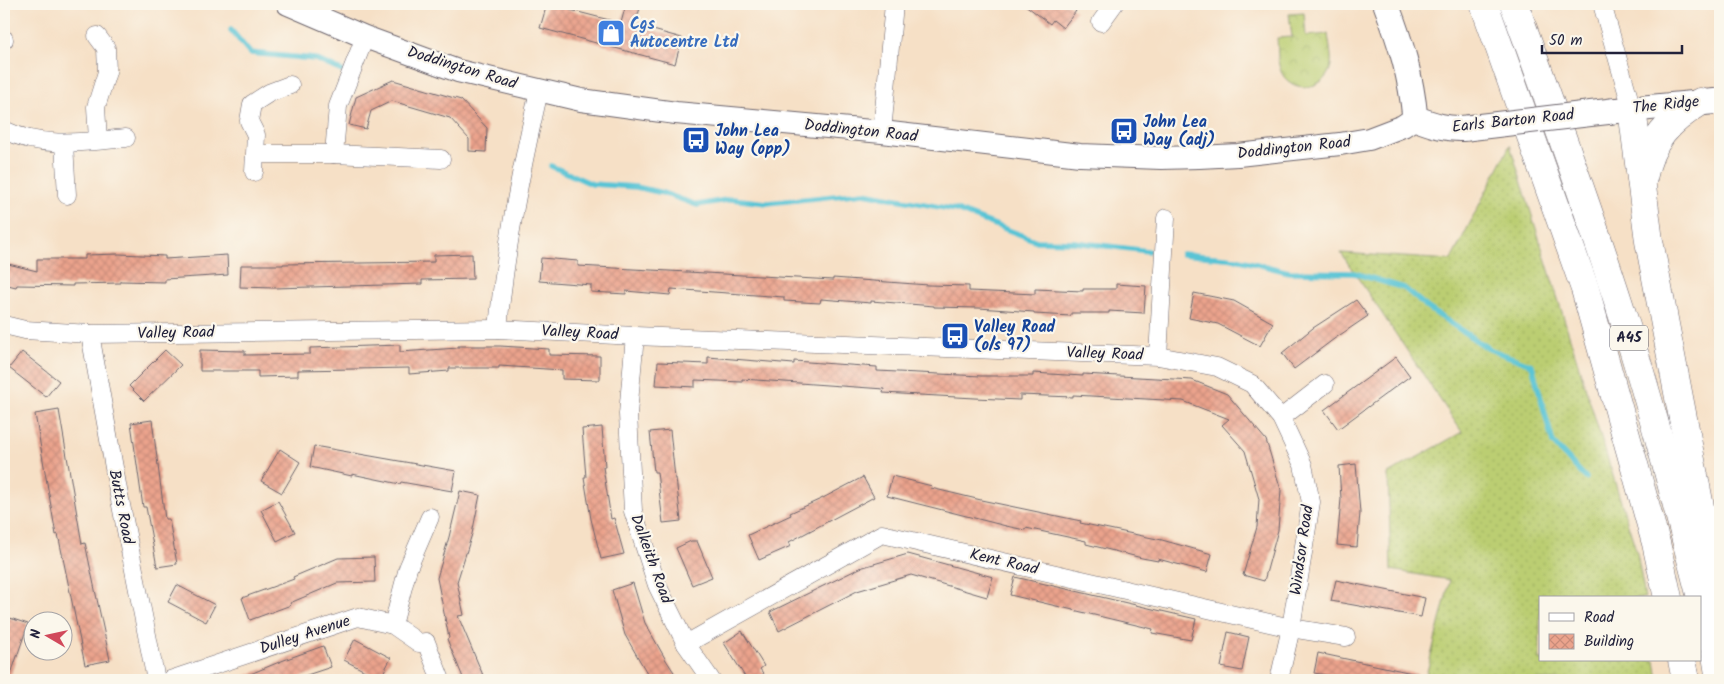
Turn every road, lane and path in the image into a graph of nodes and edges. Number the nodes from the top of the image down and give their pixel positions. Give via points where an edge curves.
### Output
1 (288, 4) edge
2 (894, 4) edge
3 (1114, 4) edge
4 (1386, 4) edge
5 (1484, 4) edge
6 (1514, 4) edge
7 (1602, 4) edge
8 (1102, 22) dead end
9 (97, 36) dead end
10 (364, 37) junction
11 (290, 85) dead end
12 (539, 91) junction
13 (1710, 101) edge
14 (1622, 110) junction
15 (1415, 118) junction
16 (4, 130) edge
17 (882, 132) junction
18 (126, 138) dead end
19 (98, 140) junction
20 (64, 144) junction
21 (256, 154) junction
22 (334, 154) junction
23 (441, 159) dead end
24 (254, 172) dead end
25 (1642, 183) junction
26 (66, 194) dead end
27 (1166, 218) dead end
28 (4, 325) edge
29 (498, 329) junction
30 (90, 334) junction
31 (636, 336) junction
32 (1158, 356) junction
33 (1325, 384) dead end
34 (1281, 418) junction
35 (430, 517) dead end
36 (1668, 596) edge
37 (1700, 596) edge
38 (1702, 605) edge
39 (393, 625) junction
40 (1291, 628) junction
41 (1346, 637) dead end
42 (686, 644) junction
43 (1682, 662) edge
44 (1718, 668) edge
45 (156, 680) edge
46 (170, 680) edge
47 (442, 680) edge
48 (711, 680) edge
49 (1279, 680) edge
50 (1686, 680) edge

1 - 10 street, Doddington Road
2 - 17 street
3 - 8 street
4 - 15 main road via 1404,52 1413,88
5 - 36 highway, A45 via 1585,289 1656,543
6 - 37 highway, A45 via 1626,326
7 - 14 street
9 - 19 street via 106,48 107,72 96,107
10 - 12 street, Doddington Road via 458,71
10 - 22 street via 338,106
11 - 21 street via 252,104 249,121 256,135
12 - 17 street, Doddington Road via 676,113
12 - 29 street via 518,182
13 - 14 main road, The Ridge
13 - 25 highway via 1679,115 1663,130 1650,152
14 - 15 main road, Earls Barton Road, bridge via 1453,130
14 - 25 highway
15 - 17 street, Doddington Road via 1369,139 1238,155 1190,157 1080,155
16 - 20 street via 15,136
18 - 19 street
19 - 20 street
20 - 26 street
21 - 22 street
21 - 24 street
22 - 23 street
25 - 44 highway via 1649,241 1704,528
27 - 32 street
28 - 30 street, Valley Road via 25,330
29 - 30 street, Valley Road
29 - 31 street, Valley Road
30 - 45 street, Butts Road
31 - 32 street, Valley Road
31 - 42 street, Dalkeith Road via 628,414 633,511 657,585
32 - 34 street, Windsor Road via 1217,367 1252,384
33 - 34 street
34 - 40 street, Windsor Road via 1303,465 1311,502
35 - 39 street via 408,568
38 - 44 highway, A45
39 - 46 street, Dulley Avenue via 358,617
39 - 47 street, Dulley Avenue via 419,642 426,642
40 - 41 street, Kent Road
40 - 42 street, Kent Road via 882,534
40 - 49 street, Windsor Road
42 - 48 street, Dalkeith Road
43 - 50 highway

